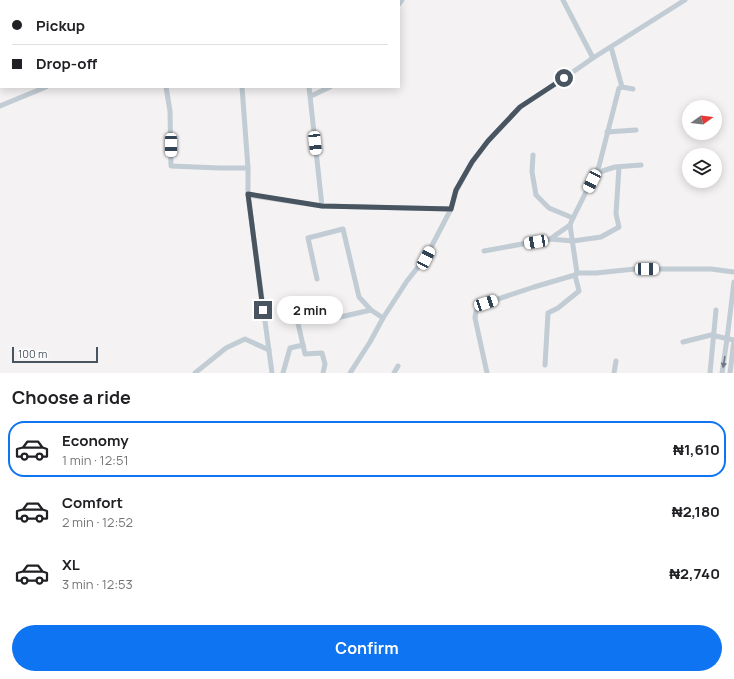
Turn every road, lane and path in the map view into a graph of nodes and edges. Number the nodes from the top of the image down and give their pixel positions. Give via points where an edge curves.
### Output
1 (563, 0) edge
2 (685, 0) edge
3 (611, 47) junction
4 (593, 58) junction
5 (622, 87) junction
6 (44, 88) edge
7 (166, 88) edge
8 (242, 88) edge
9 (309, 88) edge
10 (328, 88) edge
11 (633, 89) dead end
12 (311, 96) junction
13 (0, 106) edge
14 (636, 130) dead end
15 (608, 132) junction
16 (533, 155) dead end
17 (641, 165) dead end
18 (619, 167) junction
19 (248, 168) junction
20 (596, 173) junction
21 (248, 194) junction
22 (322, 206) junction
23 (451, 209) junction
24 (573, 218) junction
25 (570, 226) junction
26 (550, 239) junction
27 (573, 241) junction
28 (484, 251) dead end
29 (734, 272) edge
30 (576, 274) junction
31 (317, 279) dead end
32 (734, 282) edge
33 (371, 310) junction
34 (716, 310) dead end
35 (336, 318) dead end
36 (383, 318) junction
37 (297, 319) dead end
38 (713, 336) junction
39 (727, 337) junction
40 (734, 337) edge
41 (734, 340) edge
42 (683, 342) dead end
43 (303, 345) junction
44 (269, 350) junction
45 (616, 361) dead end
46 (545, 365) dead end
47 (195, 373) edge
48 (272, 373) edge
49 (283, 373) edge
50 (323, 373) edge
51 (350, 373) edge
52 (394, 373) edge
53 (400, 373) edge
54 (487, 373) edge
55 (614, 373) edge
56 (710, 373) edge
57 (722, 373) edge
58 (730, 373) edge

1 - 4 street
2 - 3 street
3 - 4 street
3 - 5 street
4 - 23 street via 520,107 488,141 456,190
5 - 11 street
5 - 15 street via 619,88
6 - 13 street
7 - 19 street via 170,111 171,166
8 - 19 street
9 - 12 street
10 - 12 street
12 - 22 street
14 - 15 street
15 - 20 street
16 - 24 street via 532,172 536,195 549,208
17 - 18 street
18 - 20 street
18 - 27 street via 616,214 619,227 600,237
19 - 21 street
20 - 24 street
21 - 22 street
21 - 44 street
22 - 23 street
23 - 36 street via 426,258 407,281
24 - 25 street
25 - 26 street
25 - 27 street
26 - 27 street
26 - 28 street
27 - 30 street
29 - 30 street via 704,269
30 - 46 street via 579,291 548,313
30 - 54 street via 486,303 478,308 475,318
31 - 33 street via 308,238 343,229 359,297
32 - 39 street
33 - 35 street
33 - 36 street
34 - 38 street
36 - 51 street
37 - 43 street
38 - 39 street
38 - 42 street
38 - 56 street
39 - 40 street
39 - 41 street
39 -> 57 street
41 - 58 street
43 - 49 street via 290,348
43 - 50 street via 305,354 322,353 325,364
44 - 47 street via 245,339 226,348
44 - 48 street
45 - 55 street
52 - 53 street via 398,366

